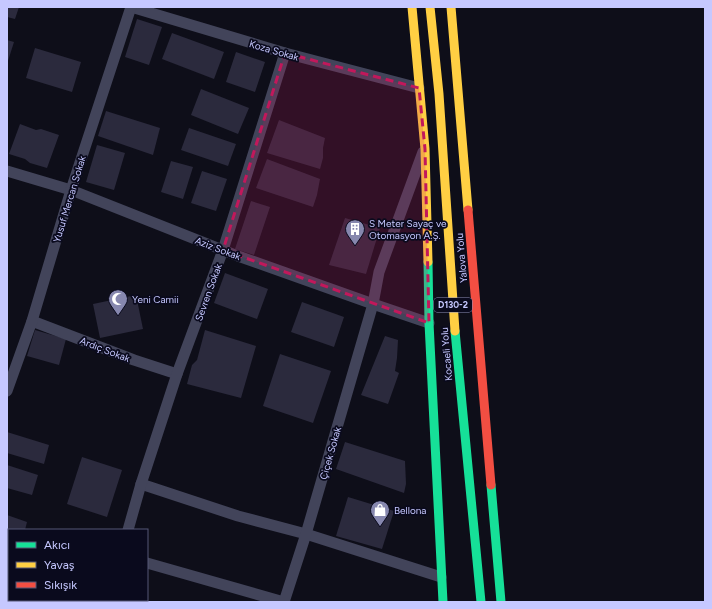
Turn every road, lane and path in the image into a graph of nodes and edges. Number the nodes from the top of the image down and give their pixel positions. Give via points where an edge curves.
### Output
1 (131, 7) edge
2 (412, 7) edge
3 (430, 7) edge
4 (451, 7) edge
5 (285, 53) junction
6 (419, 88) junction
7 (425, 149) junction
8 (7, 171) edge
9 (71, 190) junction
10 (223, 250) junction
11 (373, 304) junction
12 (32, 321) junction
13 (429, 323) junction
14 (178, 374) junction
15 (7, 391) edge
16 (141, 484) junction
17 (128, 529) edge
18 (306, 534) junction
19 (148, 563) edge
20 (441, 577) junction
21 (284, 602) edge
22 (443, 602) edge
23 (481, 602) edge
24 (501, 602) edge

1 - 5 street, Koza Sokak
1 - 9 street, Yusuf Mercan Sokak
2 - 6 main road
3 - 23 main road, Kocaeli̇ Yolu / D130-2 via 455,331
4 - 24 main road, Yalova Yolu / D130-2
5 - 6 street, Koza Sokak
5 - 10 street, Sevren Sokak
6 - 7 main road
7 - 11 street, Çiçek Sokak via 379,272
7 - 13 main road
8 - 9 street, Aziz Sokak
9 - 10 street, Aziz Sokak
9 - 12 street, Yusuf Mercan Sokak
10 - 11 street, Aziz Sokak
10 - 14 street, Sevren Sokak
11 - 13 street, Aziz Sokak
11 - 18 street, Çiçek Sokak
12 - 14 street, Ardıç Sokak
12 - 15 street, Yusuf Mercan Sokak
13 - 20 main road
14 - 16 street, Sevren Sokak
16 - 17 street, Sevren Sokak
16 - 18 street via 238,516
18 - 20 street
18 - 21 street, Çiçek Sokak
19 - 21 street
20 - 22 main road

